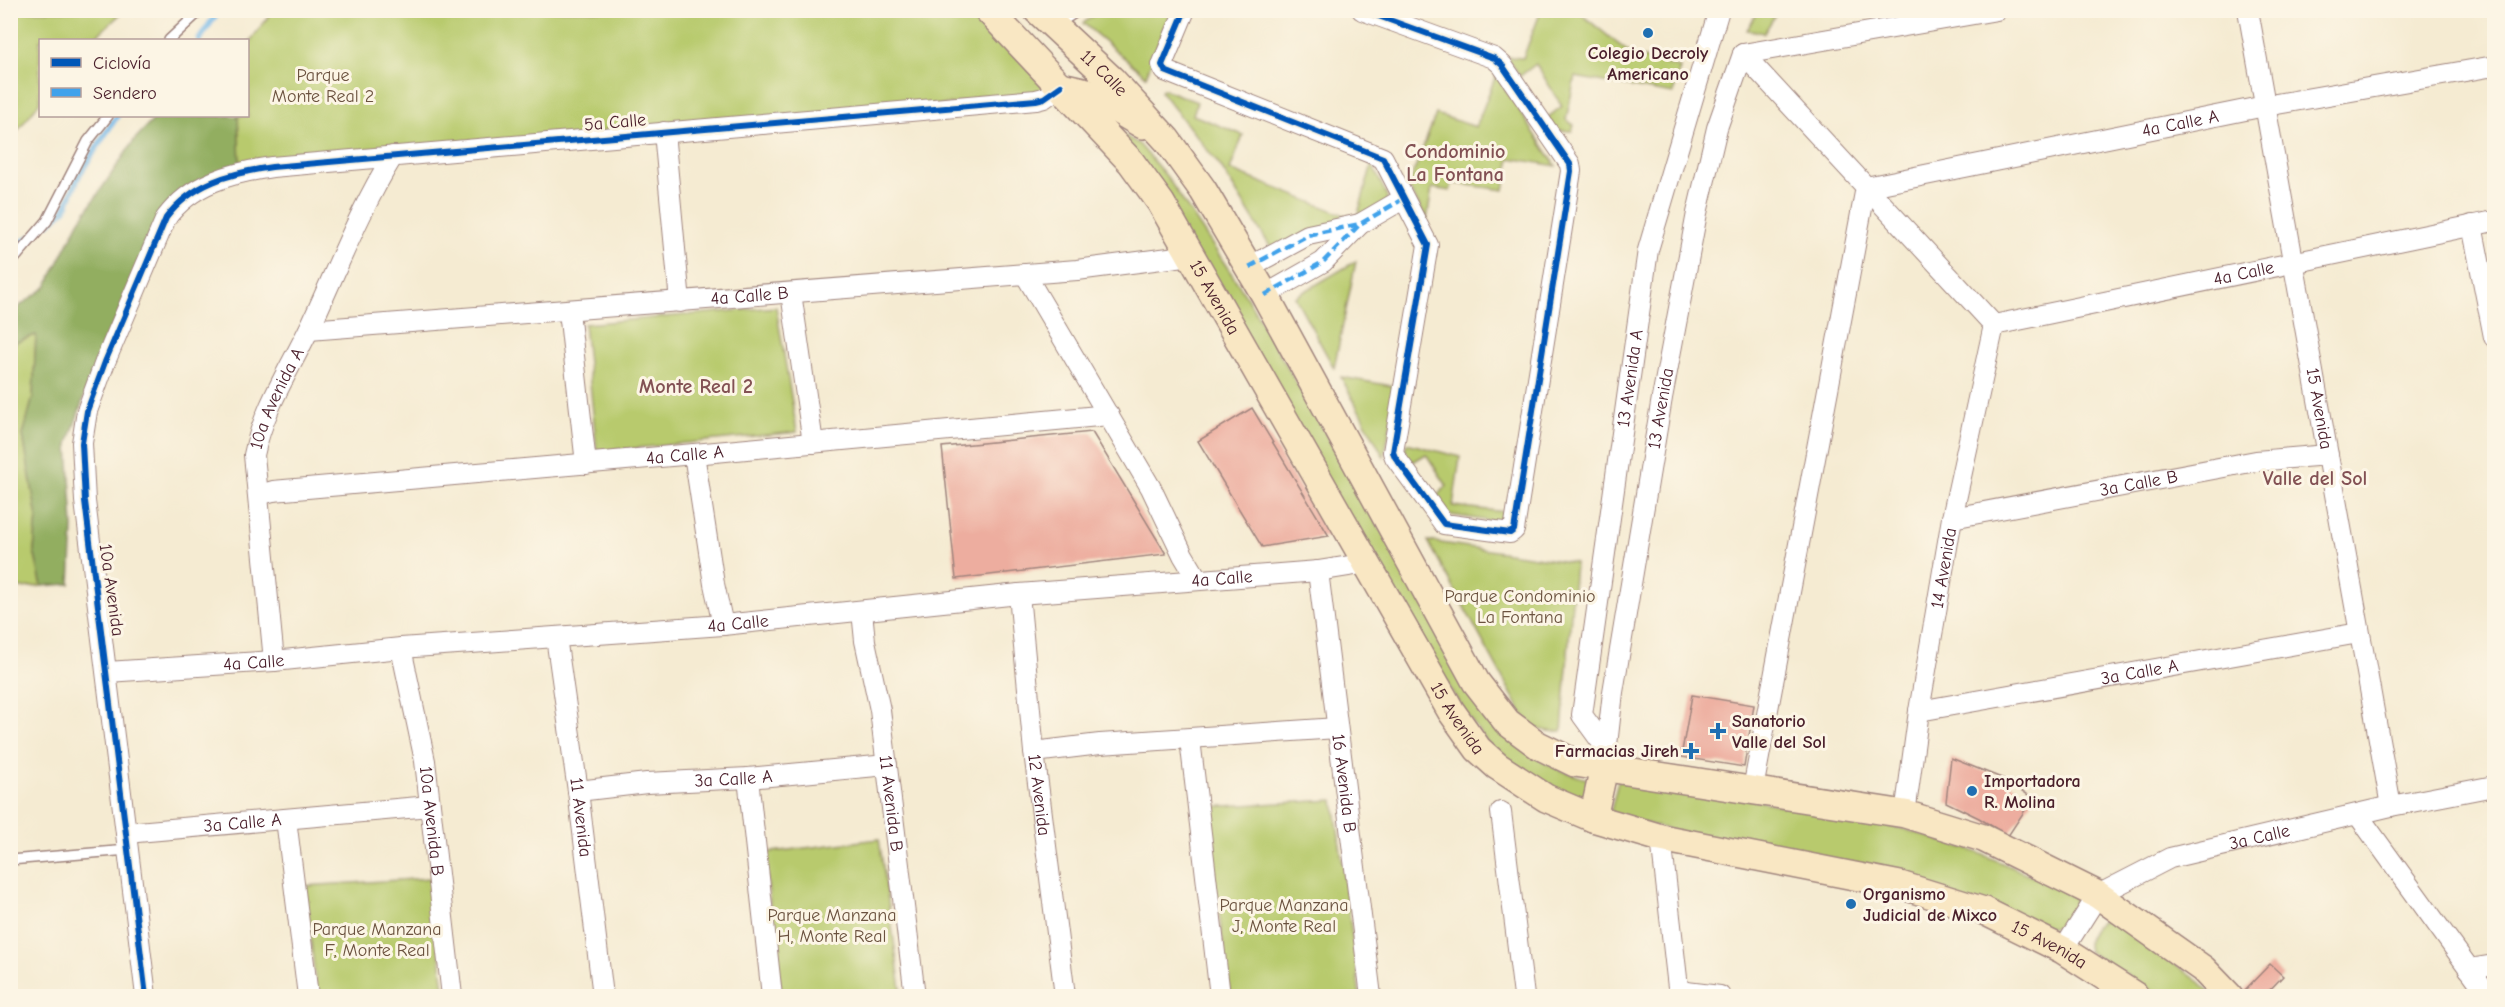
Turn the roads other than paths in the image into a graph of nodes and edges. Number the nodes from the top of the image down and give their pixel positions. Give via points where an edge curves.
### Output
1 (201, 10) edge
2 (988, 10) edge
3 (1078, 10) edge
4 (1185, 10) edge
5 (1362, 10) edge
6 (1719, 10) edge
7 (1997, 10) edge
8 (2248, 10) edge
9 (1045, 19) edge
10 (170, 39) edge
11 (1743, 54) junction
12 (2494, 66) edge
13 (1061, 86) junction
14 (2265, 106) junction
15 (107, 117) edge
16 (664, 132) junction
17 (1167, 140) junction
18 (393, 156) junction
19 (1866, 187) junction
20 (1403, 199) junction
21 (176, 204) joint
22 (2494, 221) edge
23 (1360, 224) junction
24 (2472, 225) junction
25 (1192, 255) junction
26 (1256, 263) junction
27 (2293, 263) junction
28 (10, 264) edge
29 (1025, 274) junction
30 (1272, 291) junction
31 (791, 293) junction
32 (680, 302) junction
33 (569, 311) junction
34 (1994, 325) junction
35 (309, 330) junction
36 (2494, 337) edge
37 (1109, 415) junction
38 (813, 443) junction
39 (694, 454) junction
40 (2328, 455) junction
41 (586, 464) junction
42 (258, 495) junction
43 (1952, 518) junction
44 (1368, 563) junction
45 (1318, 571) junction
46 (1198, 580) junction
47 (1019, 594) junction
48 (862, 610) junction
49 (723, 625) junction
50 (2360, 633) junction
51 (556, 637) junction
52 (401, 648) junction
53 (274, 661) junction
54 (108, 672) junction
55 (1919, 711) junction
56 (1337, 728) junction
57 (1190, 740) junction
58 (1035, 752) junction
59 (1605, 758) junction
60 (887, 765) junction
61 (748, 778) junction
62 (2494, 786) edge
63 (1753, 789) junction
64 (578, 791) junction
65 (430, 806) junction
66 (2391, 806) junction
67 (1501, 812) dead end
68 (1905, 814) junction
69 (2358, 815) junction
70 (1593, 818) junction
71 (286, 819) junction
72 (1660, 838) junction
73 (127, 842) junction
74 (10, 860) edge
75 (2098, 895) junction
76 (2063, 950) junction
77 (2494, 965) edge
78 (2469, 969) junction
79 (1678, 994) edge
80 (146, 996) edge
81 (308, 996) edge
82 (452, 996) edge
83 (603, 996) edge
84 (772, 996) edge
85 (915, 996) edge
86 (1065, 996) edge
87 (1220, 996) edge
88 (1371, 996) edge
89 (1524, 996) edge
90 (1720, 996) edge
91 (2135, 996) edge
92 (2229, 996) edge
93 (2489, 996) edge

1 - 10 lane
2 - 13 main road, 11 Calle
3 - 9 lane
4 - 20 street via 1162,65 1165,71 1379,155
5 - 20 street via 1494,58 1570,164 1514,530 1510,533 1444,524 1393,452 1428,252
6 - 59 street, 13 Avenida A via 1648,250 1582,715
7 - 11 street
8 - 14 street, 15 Avenida
9 - 17 main road, 11 Calle via 1112,79
11 - 19 street
11 - 59 street, 13 Avenida via 1717,128 1697,213 1662,398
12 - 14 street, 4a Calle A
13 - 16 street, 5a Calle via 1036,100
13 - 17 main road via 1087,92
13 - 25 main road, 15 Avenida via 1131,162
14 - 19 street, 4a Calle A
14 - 27 street, 15 Avenida
15 - 28 lane via 88,141 47,221
16 - 18 street, 5a Calle
16 - 32 street
17 - 26 main road, 15 Avenida
18 - 21 street, 5a Calle via 240,172 214,180
18 - 35 street, 10a Avenida A via 375,185
19 - 34 street
19 - 63 street
20 - 23 street
21 - 54 street, 10a Avenida via 166,218 105,362 87,411 82,443 85,501
22 - 24 street, 4a Calle
23 - 26 street via 1308,235
23 - 30 street via 1323,262
24 - 27 street, 4a Calle
24 - 36 street
25 - 29 street, 4a Calle B
25 - 44 main road, 15 Avenida
26 - 30 main road, 15 Avenida
27 - 34 street, 4a Calle
27 - 40 street, 15 Avenida
29 - 31 street, 4a Calle B
29 - 37 street
30 - 59 main road, 15 Avenida via 1326,408 1476,682 1507,722 1538,745 1575,763
31 - 32 street, 4a Calle B
31 - 38 street
32 - 33 street, 4a Calle B
33 - 35 street, 4a Calle B
33 - 41 street
34 - 43 street, 14 Avenida
35 - 42 street, 10a Avenida A via 259,429 254,455
37 - 38 street, 4a Calle A
37 - 46 street
38 - 39 street, 4a Calle A
39 - 41 street, 4a Calle A
39 - 49 street
40 - 43 street, 3a Calle B via 2256,461
40 - 50 street, 15 Avenida
41 - 42 street, 4a Calle A
42 - 53 street, 10a Avenida A
43 - 55 street, 14 Avenida
44 - 45 street, 4a Calle
44 - 70 main road, 15 Avenida via 1451,711 1478,749 1546,798
45 - 46 street, 4a Calle
45 - 56 street, 16 Avenida B
46 - 47 street, 4a Calle
47 - 48 street, 4a Calle
47 - 58 street, 12 Avenida
48 - 49 street, 4a Calle
48 - 60 street, 11 Avenida B
49 - 51 street, 4a Calle
50 - 55 street, 3a Calle A
50 - 66 street, 15 Avenida
51 - 52 street, 4a Calle
51 - 64 street, 11 Avenida
52 - 53 street, 4a Calle
52 - 65 street, 10a Avenida B via 425,761
53 - 54 street, 4a Calle
54 - 73 street, 10a Avenida
55 - 68 street, 14 Avenida
56 - 57 street
56 - 88 street, 16 Avenida B
57 - 58 street
57 - 87 street
58 - 86 street, 12 Avenida
59 - 63 main road, 15 Avenida
59 - 70 main road
60 - 61 street, 3a Calle A
60 - 85 street, 11 Avenida B
61 - 64 street, 3a Calle A
61 - 84 street
62 - 66 street, 3a Calle
63 - 68 main road, 15 Avenida
64 - 83 street, 11 Avenida
65 - 71 street, 3a Calle A
65 - 82 street, 10a Avenida B
66 - 69 street, 3a Calle
67 - 89 street
68 - 75 main road, 15 Avenida via 1983,838
69 - 75 street, 3a Calle via 2170,858
69 - 78 street
70 - 72 main road, 15 Avenida
71 - 73 street, 3a Calle A
71 - 81 street
72 - 76 main road, 15 Avenida via 1900,885 1984,911
72 - 79 street
73 - 74 lane
73 - 80 street, 10a Avenida
75 - 76 street
75 - 92 main road, 15 Avenida via 2203,969
76 - 91 main road, 15 Avenida
77 - 78 street
78 - 93 street
79 - 90 street

